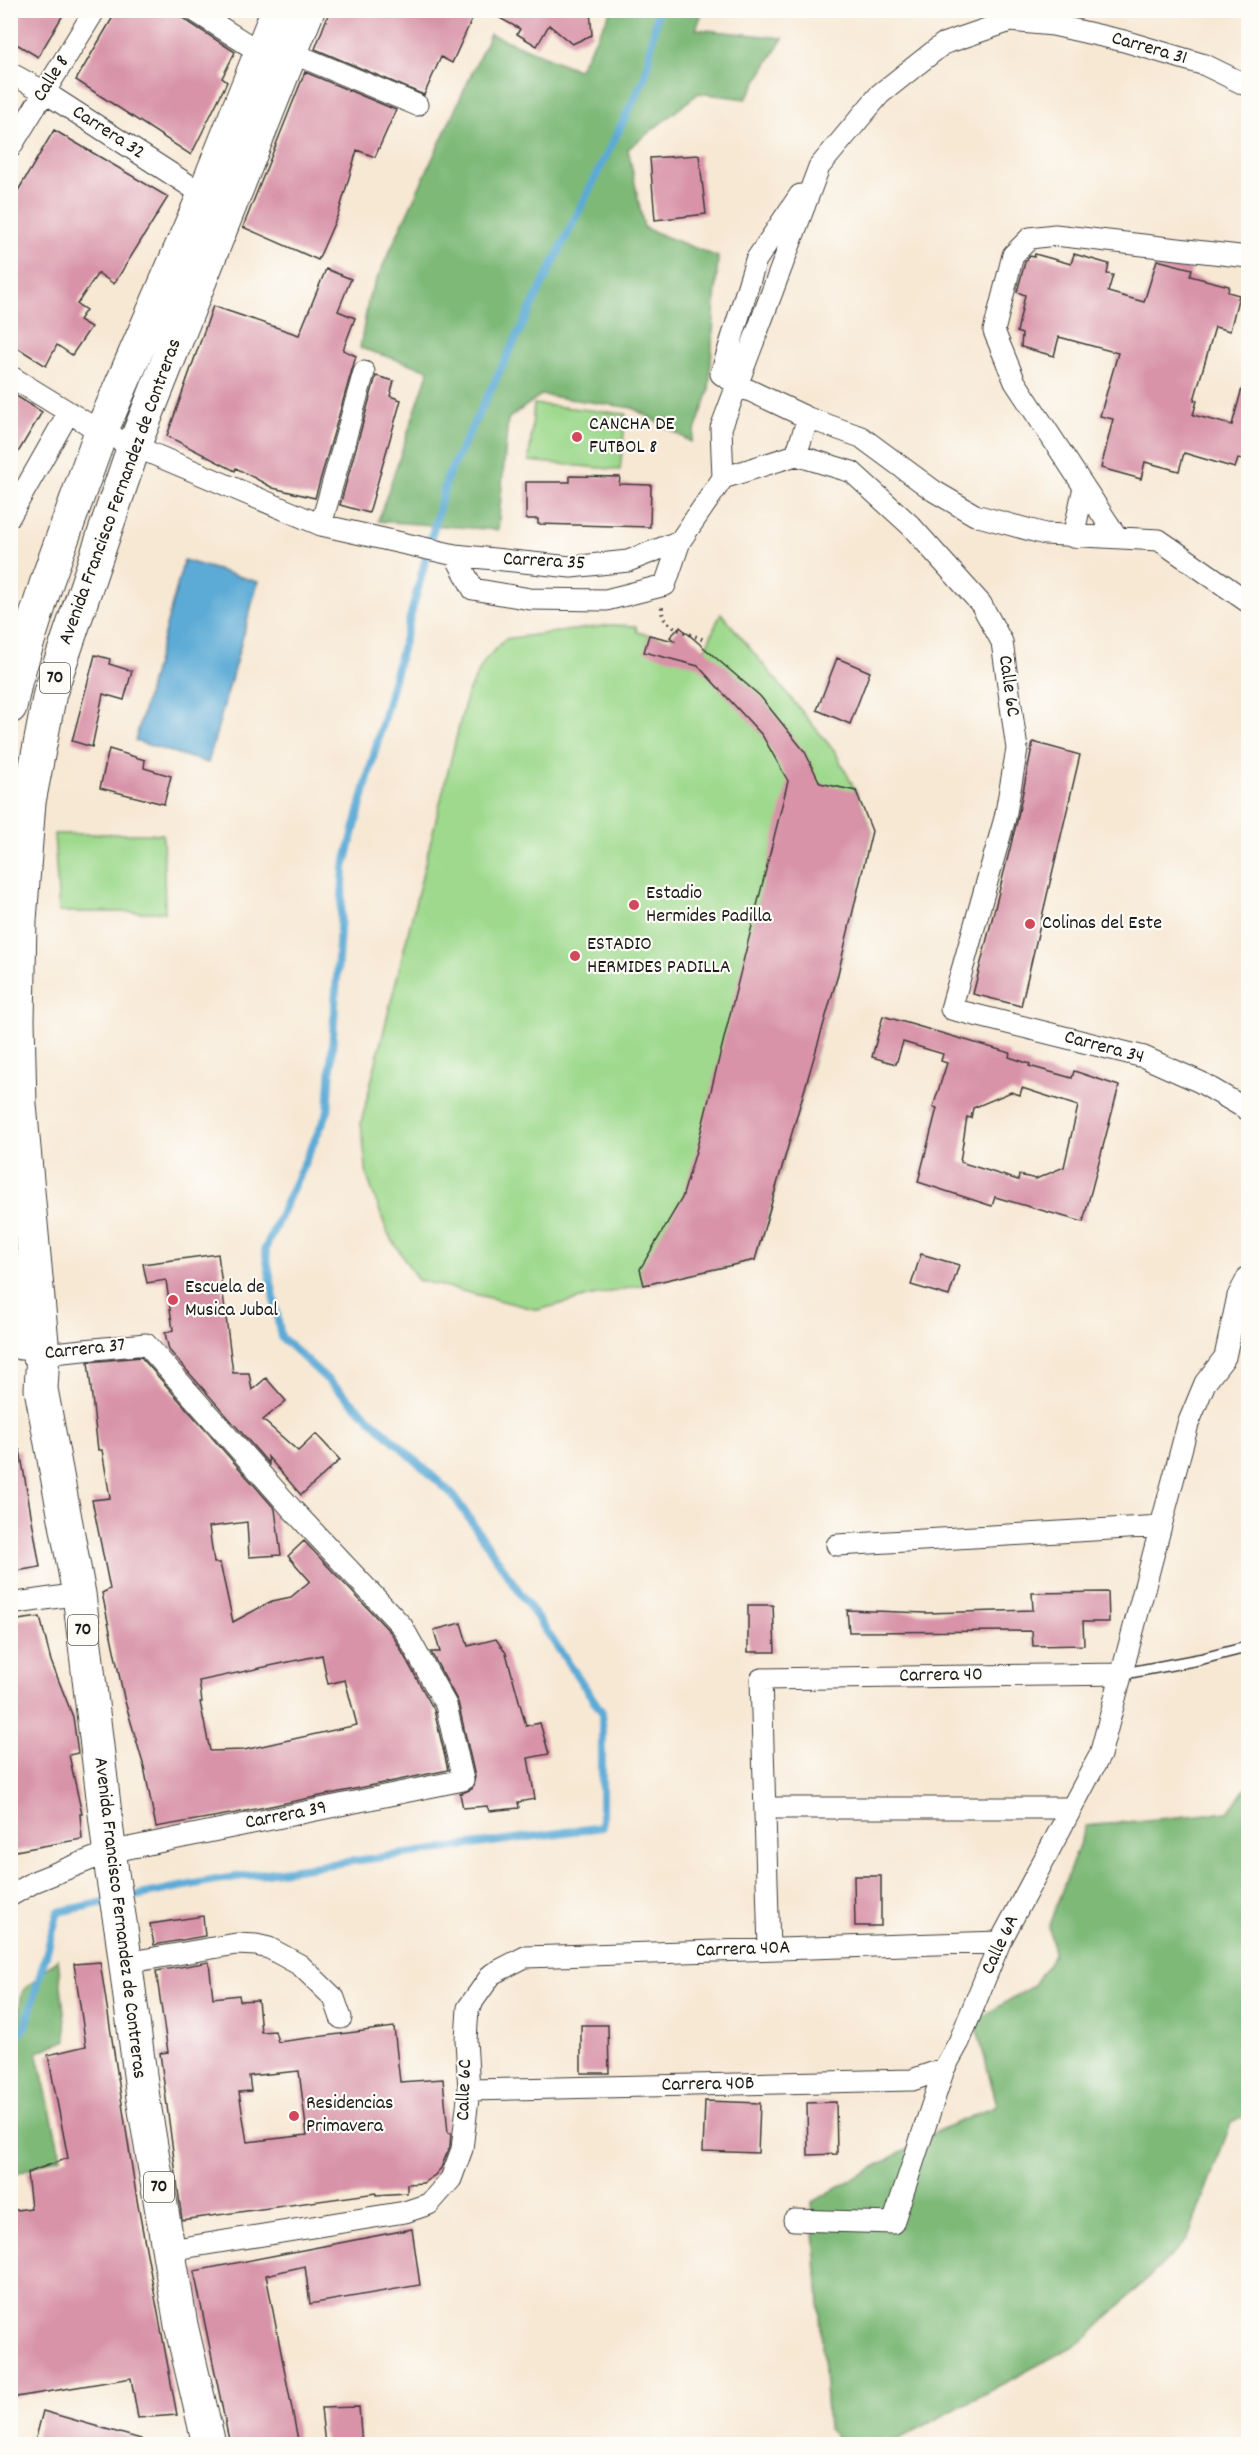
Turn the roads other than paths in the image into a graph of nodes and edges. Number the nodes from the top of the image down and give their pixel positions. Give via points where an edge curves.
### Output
1 (95, 10) edge
2 (193, 10) edge
3 (278, 10) edge
4 (308, 10) edge
5 (1012, 16) edge
6 (275, 52) junction
7 (10, 73) edge
8 (1248, 86) edge
9 (43, 91) junction
10 (417, 105) dead end
11 (10, 148) edge
12 (204, 195) junction
13 (1248, 257) edge
14 (364, 372) dead end
15 (10, 376) edge
16 (738, 385) junction
17 (69, 412) junction
18 (808, 418) junction
19 (101, 432) junction
20 (134, 446) junction
21 (796, 455) junction
22 (723, 478) junction
23 (1084, 488) junction
24 (10, 516) edge
25 (321, 525) junction
26 (1073, 537) junction
27 (1117, 537) junction
28 (680, 541) junction
29 (446, 554) junction
30 (1248, 602) edge
31 (10, 707) edge
32 (951, 1009) joint
33 (1248, 1110) edge
34 (10, 1271) edge
35 (1248, 1277) edge
36 (33, 1355) junction
37 (1161, 1526) junction
38 (837, 1545) dead end
39 (79, 1594) junction
40 (10, 1604) edge
41 (1248, 1647) edge
42 (1122, 1674) junction
43 (463, 1780) joint
44 (765, 1808) junction
45 (1072, 1808) junction
46 (110, 1863) junction
47 (10, 1896) edge
48 (1000, 1942) junction
49 (769, 1949) junction
50 (125, 1963) junction
51 (492, 1974) joint
52 (341, 2018) dead end
53 (944, 2069) junction
54 (469, 2090) junction
55 (794, 2220) dead end
56 (170, 2250) junction
57 (209, 2445) edge

1 - 9 street, Calle 8
2 - 6 street
3 - 6 main road, Avenida Francisco Fernandez de Contreras / 70
4 - 6 main road, Avenida Francisco Fernandez de Contreras / 70
5 - 8 street, Carrera 31 via 1124,41 1205,65
5 - 16 street via 943,44 880,94 819,167 756,260 721,374
6 - 10 street
6 - 12 main road, Avenida Francisco Fernandez de Contreras / 70
6 - 20 main road, Avenida Francisco Fernandez de Contreras / 70
7 - 9 street, Carrera 32
9 - 11 street, Calle 8
9 - 12 street, Carrera 32
12 - 19 main road, Avenida Francisco Fernandez de Contreras / 70
13 - 23 street via 1054,235 1030,238 1013,255 994,331 1015,382
14 - 25 street
15 - 17 street, Carrera 35
16 - 18 street
16 - 22 street via 721,428
17 - 19 street, Carrera 35
17 - 24 street
18 - 21 street
18 - 26 street via 861,437 934,491 975,515 1045,534
19 - 20 street, Carrera 35
19 - 31 main road, Avenida Francisco Fernandez de Contreras / 70 via 48,578
20 - 25 street, Carrera 35
20 - 36 main road, Avenida Francisco Fernandez de Contreras / 70 via 50,693 29,802 20,920 18,1052
21 - 22 street
21 - 32 street, Calle 6C via 852,472 902,517 981,604 1002,642 1017,749 1005,818
22 - 28 street
23 - 26 street
23 - 27 street
25 - 29 street, Carrera 35
26 - 27 street
27 - 30 street via 1160,540
28 - 29 street, Carrera 35 via 628,561 571,567
28 - 29 street via 665,585 606,600 530,599 472,589
32 - 33 street, Carrera 34 via 1144,1057 1200,1082
34 - 36 main road, Avenida Francisco Fernandez de Contreras / 70
35 - 37 street, Calle 6A via 1238,1296 1225,1357 1205,1383 1188,1424
36 - 39 main road, Avenida Francisco Fernandez de Contreras / 70
36 - 43 street, Carrera 37 via 146,1344 402,1626 446,1705
37 - 38 street
37 - 42 street, Calle 6A
39 - 40 street
39 - 46 main road, Avenida Francisco Fernandez de Contreras / 70
41 - 42 lane
42 - 44 street, Carrera 40 via 760,1679
42 - 45 street, Calle 6A via 1100,1755
43 - 46 street, Carrera 39
44 - 45 street
44 - 49 street
45 - 48 street, Calle 6A
46 - 47 street via 36,1881
46 - 50 main road, Avenida Francisco Fernandez de Contreras / 70
48 - 49 street, Carrera 40A
48 - 53 street, Calle 6A
49 - 51 street, Carrera 40A via 525,1957
50 - 52 street via 236,1944 269,1948 300,1965 334,1998
50 - 56 main road, Avenida Francisco Fernandez de Contreras / 70 via 143,2098
51 - 54 street, Calle 6C via 468,2008
53 - 54 street, Carrera 40B via 912,2080
53 - 55 street, Calle 6A via 893,2223
54 - 56 street, Calle 6C via 462,2149 450,2179 429,2204 405,2212
56 - 57 main road, Avenida Francisco Fernandez de Contreras / 70

